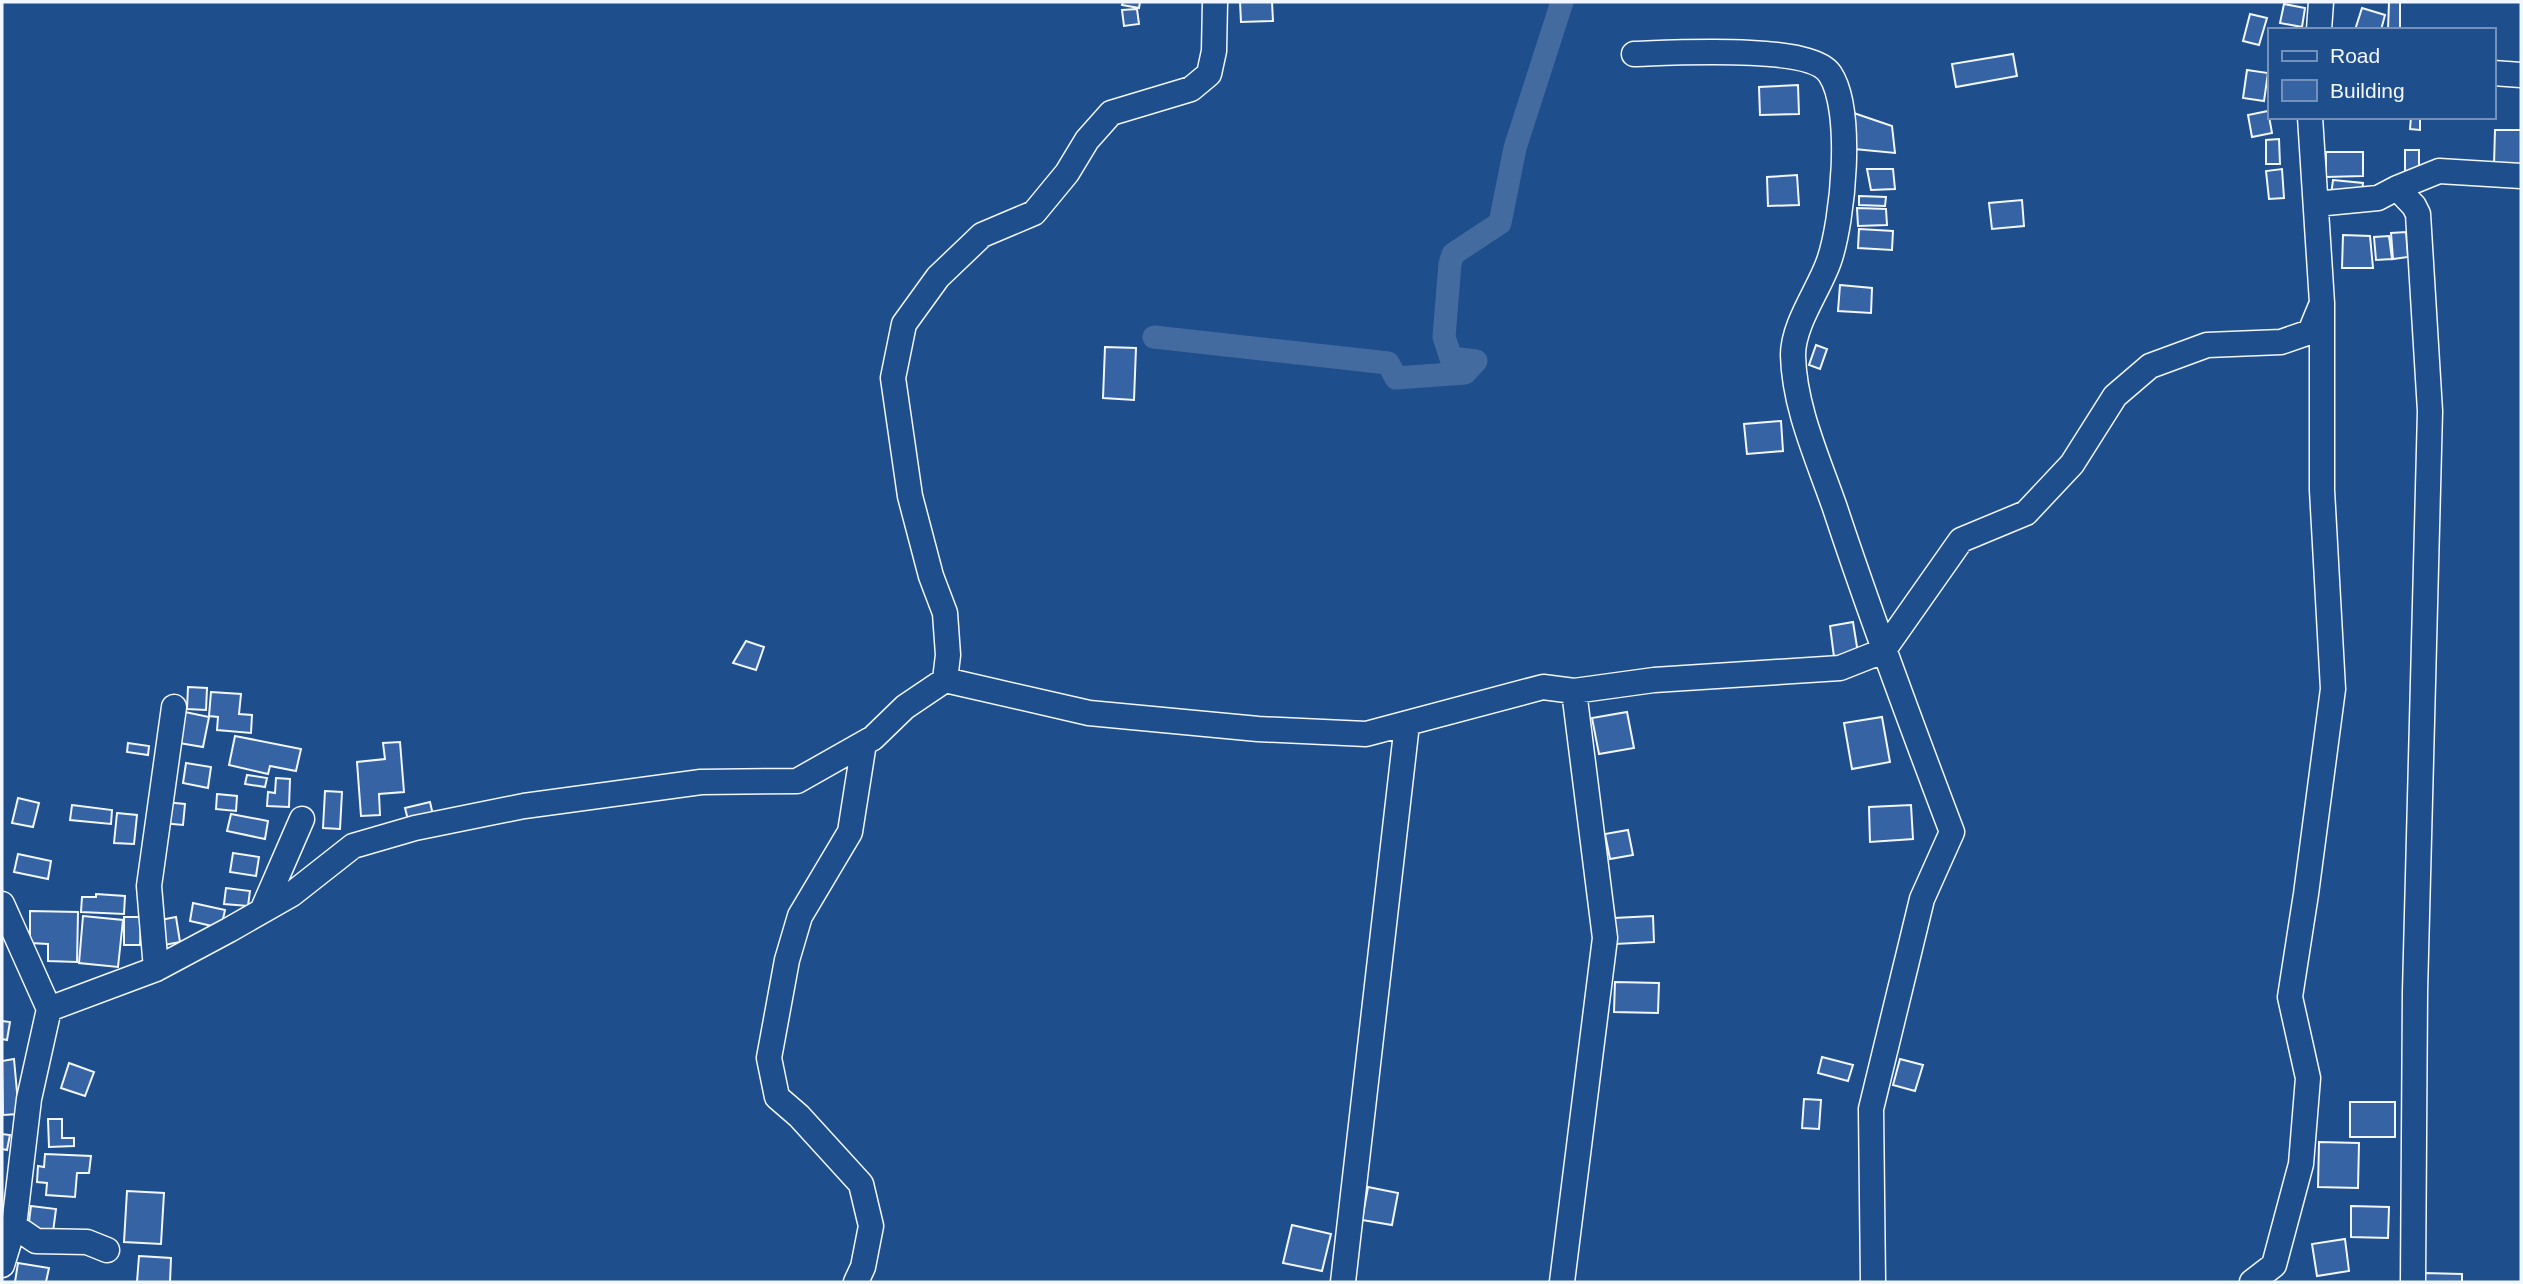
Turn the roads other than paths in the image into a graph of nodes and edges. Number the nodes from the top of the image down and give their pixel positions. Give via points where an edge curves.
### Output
1 (1215, 2) edge
2 (2321, 2) edge
3 (2319, 28) edge
4 (1633, 54) dead end
5 (2495, 73) edge
6 (2521, 75) edge
7 (2310, 119) edge
8 (2521, 176) edge
9 (2397, 188) junction
10 (2316, 204) junction
11 (2322, 303) junction
12 (1883, 651) junction
13 (945, 680) junction
14 (1574, 691) junction
15 (174, 707) dead end
16 (1407, 724) junction
17 (864, 743) junction
18 (302, 820) dead end
19 (2, 904) edge
20 (262, 911) junction
21 (156, 969) junction
22 (49, 1009) junction
23 (14, 1226) junction
24 (107, 1250) dead end
25 (2, 1265) edge
26 (856, 1282) edge
27 (1343, 1282) edge
28 (1562, 1282) edge
29 (1873, 1282) edge
30 (2252, 1282) edge
31 (2413, 1282) edge

1 - 13 street via 1209,74 1191,89 1111,113 1034,213 982,234 938,277 904,324 893,379 910,496 945,613
2 - 3 street
4 - 12 street via 1782,55 1822,66 1830,74 1842,109 1845,165 1829,260 1802,320 1793,353 1798,398
5 - 6 street
7 - 10 street
8 - 9 street via 2439,171
9 - 10 street via 2378,198
9 - 31 street via 2418,214 2430,411 2415,992
10 - 11 street
11 - 12 street via 2310,332 2281,342 2207,345 2150,366 2115,396 2073,464 2026,513 1961,540
11 - 30 street via 2322,490 2333,689 2290,997 2308,1078 2301,1164 2274,1265
12 - 14 street via 1840,668 1654,680
12 - 29 street via 1952,832 1922,900 1871,1108
13 - 16 street via 1088,713 1366,734
13 - 17 street
14 - 16 street via 1543,687
14 - 28 street via 1605,938
15 - 21 street via 149,887
16 - 27 street
17 - 20 street via 797,781 701,782 524,806 415,828 353,846 292,894
17 - 26 street via 850,832 800,916 769,1058 777,1097 861,1184 871,1226
18 - 20 street
19 - 22 street
20 - 21 street
21 - 22 street
22 - 23 street via 29,1099
23 - 24 street via 36,1241 87,1242
23 - 25 street

